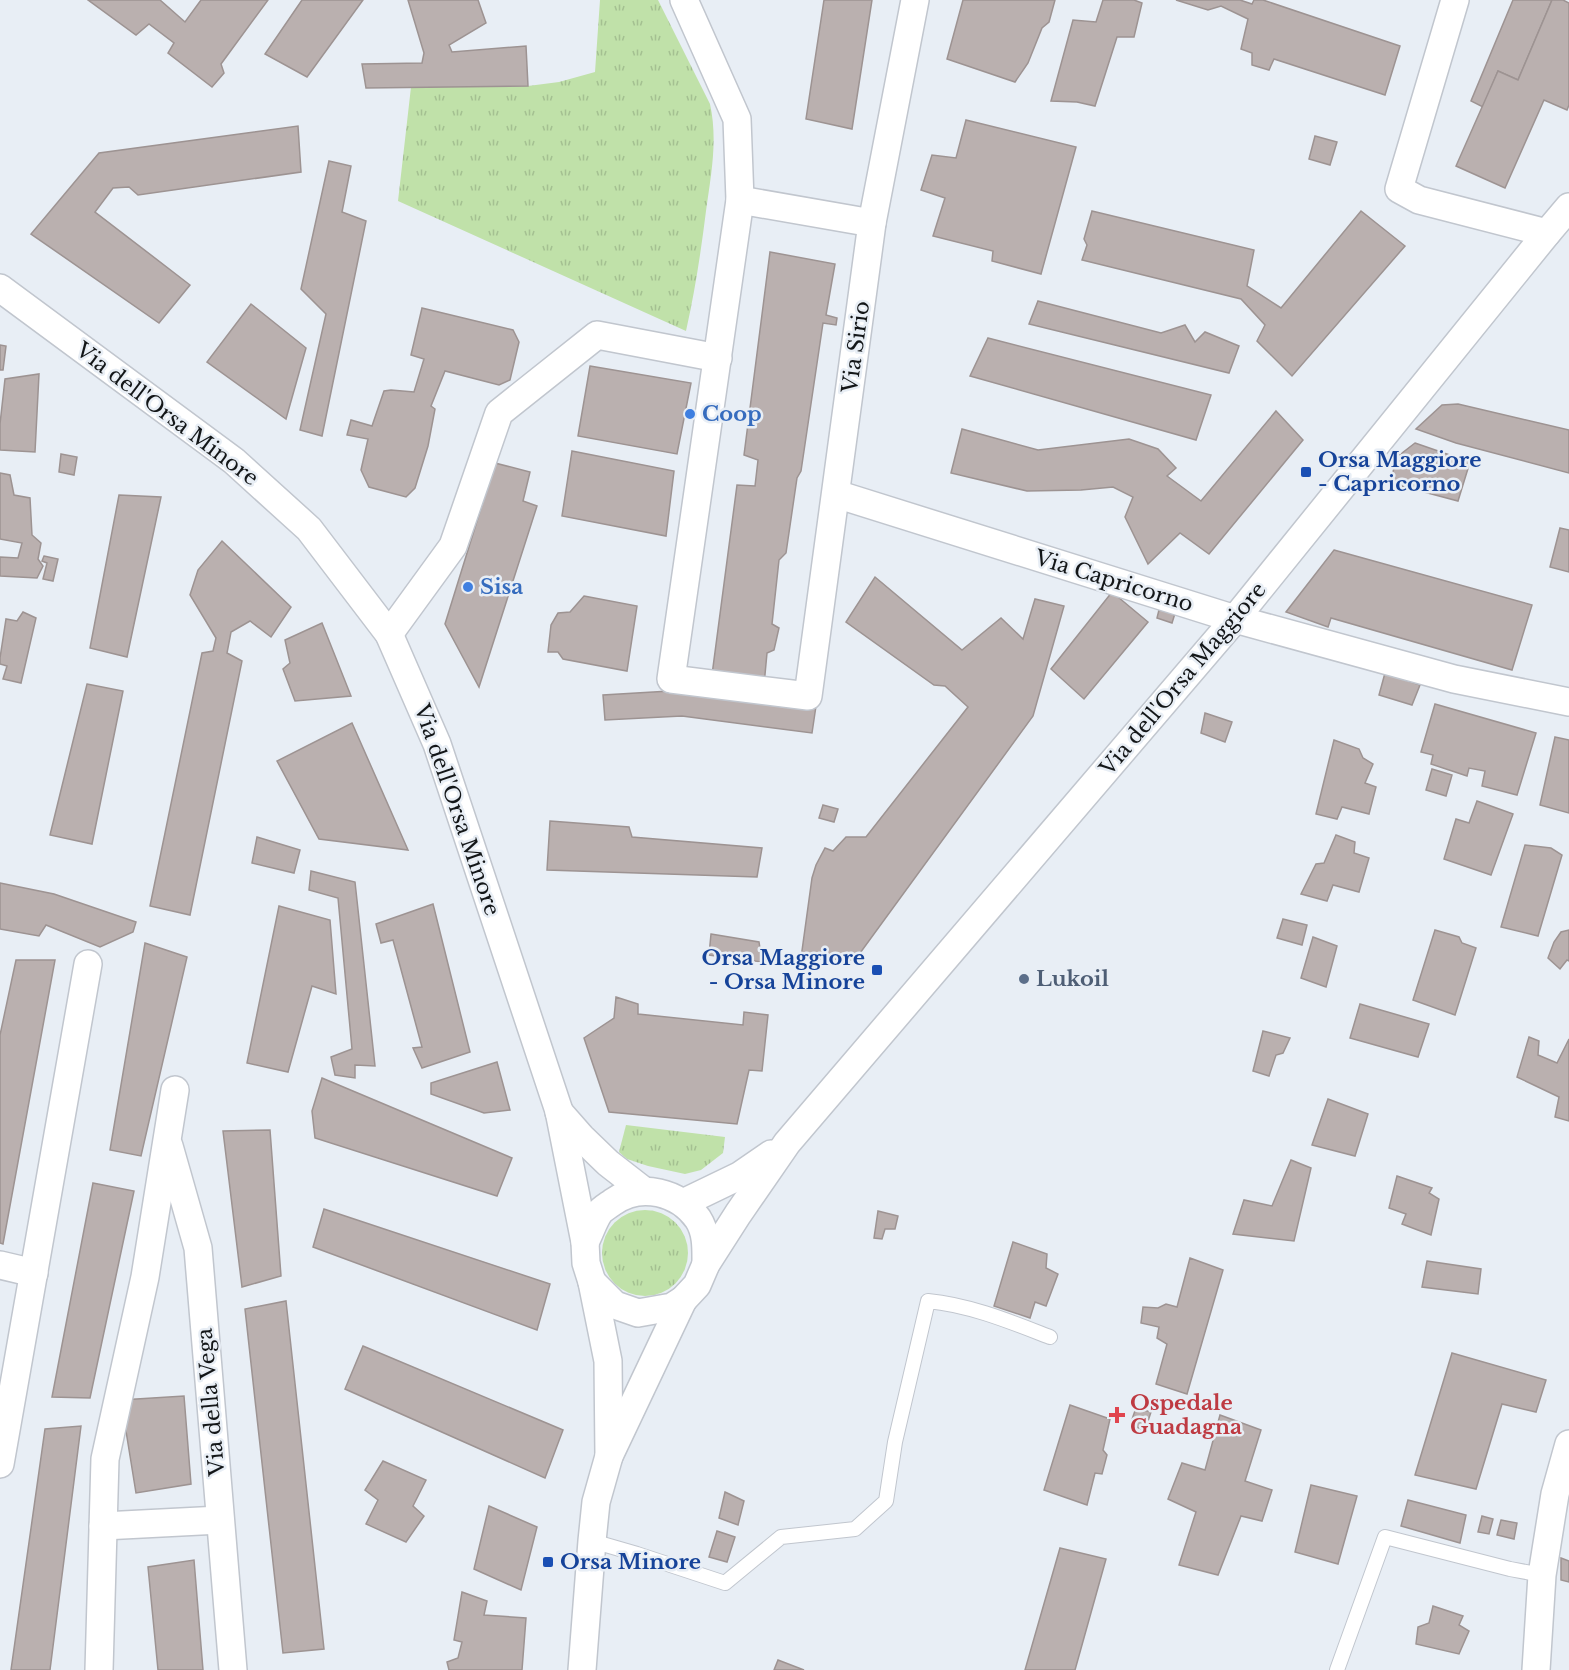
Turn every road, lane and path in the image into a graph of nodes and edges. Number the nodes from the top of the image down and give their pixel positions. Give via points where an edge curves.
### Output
1 (684, 0) edge
2 (915, 0) edge
3 (1455, 0) edge
4 (740, 200) junction
5 (1569, 207) edge
6 (872, 223) junction
7 (1546, 232) junction
8 (0, 288) edge
9 (718, 358) junction
10 (836, 494) junction
11 (1235, 619) junction
12 (389, 634) junction
13 (1569, 702) edge
14 (88, 964) dead end
15 (175, 1090) dead end
16 (559, 1111) junction
17 (167, 1138) junction
18 (787, 1143) junction
19 (644, 1191) junction
20 (683, 1203) junction
21 (585, 1242) junction
22 (706, 1264) junction
23 (0, 1265) edge
24 (34, 1273) junction
25 (592, 1282) junction
26 (683, 1300) junction
27 (1050, 1337) dead end
28 (1569, 1444) edge
29 (609, 1456) junction
30 (0, 1464) edge
31 (220, 1520) junction
32 (103, 1526) junction
33 (592, 1541) junction
34 (1542, 1575) junction
35 (99, 1670) edge
36 (233, 1670) edge
37 (582, 1670) edge
38 (1337, 1670) edge
39 (1536, 1670) edge

1 - 4 street via 737,119
2 - 6 street, Via Sirio
3 - 7 street via 1399,189 1419,200
4 - 6 street
4 - 9 street
5 - 7 street, Via dell'Orsa Maggiore
6 - 10 street, Via Sirio
7 - 11 street, Via dell'Orsa Maggiore
8 - 12 street, Via dell'Orsa Minore via 234,461 309,529
9 - 10 street, Via Sirio via 672,679 808,696
9 - 12 street via 597,335 499,412 453,546
10 - 11 street, Via Capricorno
11 - 13 street, Via Capricorno via 1454,679
11 - 18 street, Via dell'Orsa Maggiore
12 - 16 street, Via dell'Orsa Minore via 438,744
14 - 24 street
15 - 17 street
16 - 19 street via 608,1163
16 - 21 street
17 - 31 street, Via della Vega via 198,1248
17 - 32 street via 145,1277 105,1459
18 - 20 street via 739,1176
18 - 22 street
19 - 20 street via 661,1192
19 - 21 street via 622,1195 600,1212
20 - 22 street via 698,1220 705,1238
21 - 25 street via 585,1263
22 - 26 street via 697,1285
23 - 24 street
24 - 30 street
25 - 26 street via 615,1305 638,1312 672,1307
25 - 29 street via 608,1360
26 - 29 street
27 - 33 lane via 950,1303 928,1301 895,1442 886,1501 855,1529 781,1537 725,1583
28 - 34 street via 1555,1494
29 - 33 street via 596,1502
31 - 32 street
31 - 36 street, Via della Vega
32 - 35 street
33 - 37 street
34 - 38 lane via 1385,1537
34 - 39 street

